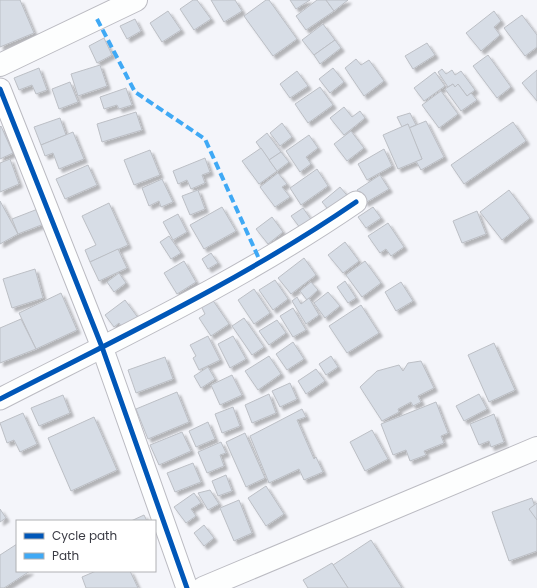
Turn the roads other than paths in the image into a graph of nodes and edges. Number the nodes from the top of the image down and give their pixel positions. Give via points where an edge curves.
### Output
1 (136, 0) edge
2 (0, 65) edge
3 (0, 89) edge
4 (356, 202) dead end
5 (102, 347) junction
6 (0, 399) edge
7 (537, 448) edge
8 (187, 588) edge
9 (203, 588) edge

1 - 2 main road
3 - 5 street
4 - 5 street via 314,230 192,301
5 - 6 street
5 - 8 street
7 - 9 main road

